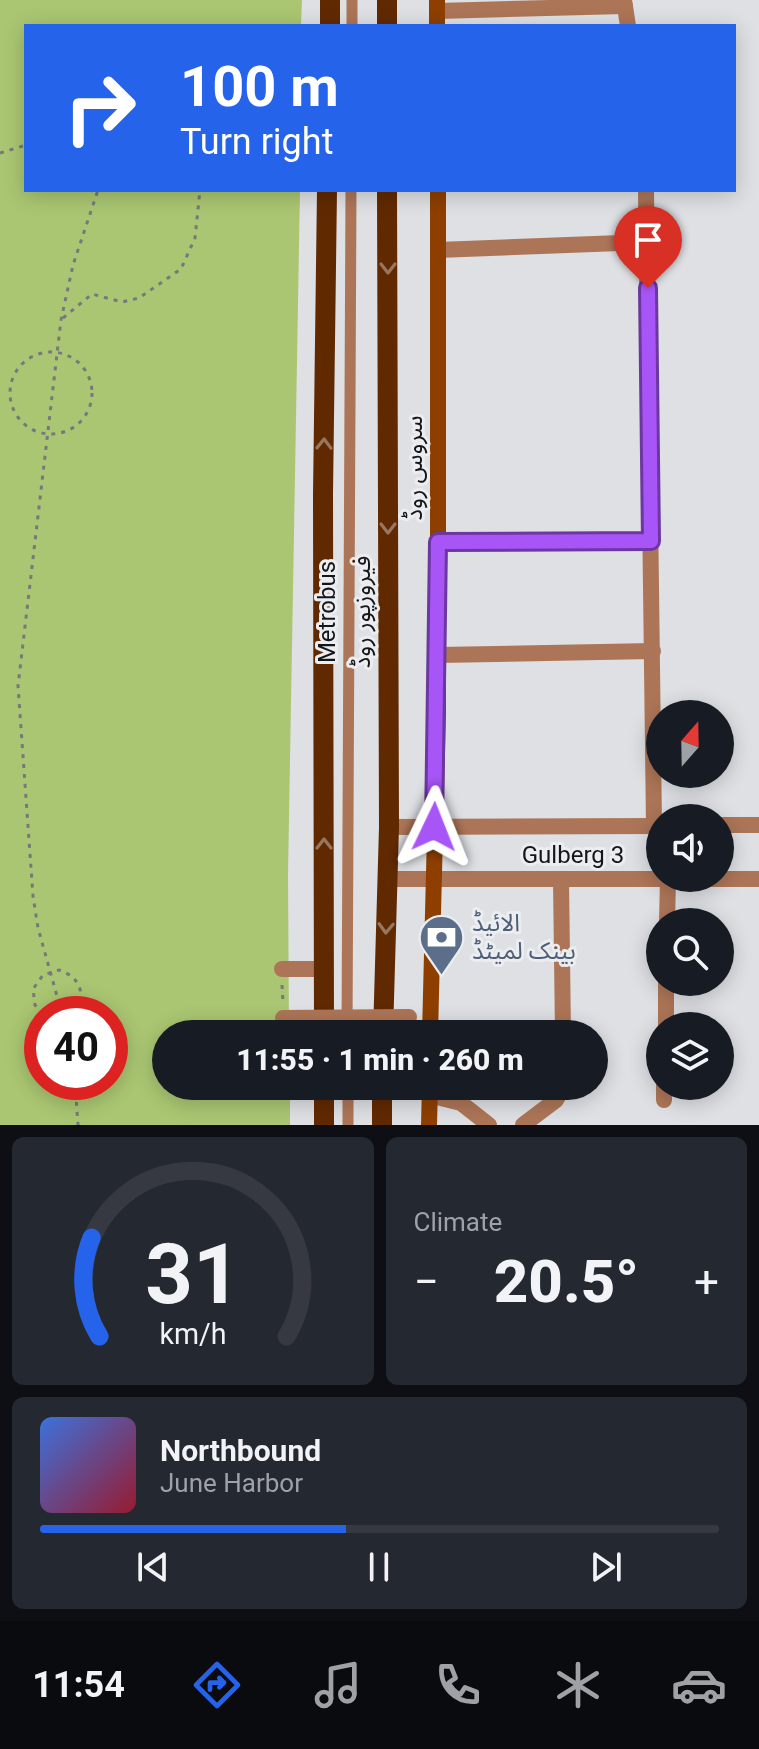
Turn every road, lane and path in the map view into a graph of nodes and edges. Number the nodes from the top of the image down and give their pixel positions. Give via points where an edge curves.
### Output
1 (330, 0) edge
2 (352, 0) edge
3 (387, 0) edge
4 (624, 3) edge
5 (437, 12) edge
6 (330, 24) edge
7 (352, 24) edge
8 (387, 24) edge
9 (628, 24) edge
10 (24, 146) edge
11 (0, 153) edge
12 (97, 192) edge
13 (200, 192) edge
14 (327, 192) edge
15 (351, 192) edge
16 (387, 192) edge
17 (438, 192) edge
18 (646, 192) edge
19 (647, 242) junction
20 (438, 250) junction
21 (61, 320) junction
22 (56, 352) junction
23 (47, 434) junction
24 (651, 541) junction
25 (438, 542) junction
26 (653, 651) junction
27 (438, 655) junction
28 (656, 804) edge
29 (734, 825) edge
30 (759, 825) edge
31 (646, 826) edge
32 (389, 827) junction
33 (434, 827) junction
34 (388, 879) junction
35 (433, 879) junction
36 (561, 879) junction
37 (646, 879) edge
38 (734, 879) edge
39 (759, 879) edge
40 (282, 969) joint
41 (324, 969) junction
42 (50, 971) junction
43 (34, 996) edge
44 (57, 996) edge
45 (80, 996) edge
46 (409, 1017) dead end
47 (283, 1018) joint
48 (324, 1020) edge
49 (347, 1020) edge
50 (383, 1020) edge
51 (430, 1020) edge
52 (563, 1020) edge
53 (76, 1100) edge
54 (324, 1100) edge
55 (348, 1100) edge
56 (382, 1100) edge
57 (430, 1100) edge
58 (454, 1100) edge
59 (556, 1100) edge
60 (78, 1125) edge
61 (324, 1125) edge
62 (348, 1125) edge
63 (382, 1125) edge
64 (429, 1125) edge
65 (489, 1125) edge
66 (523, 1125) edge

1 - 6 main road
2 - 7 lane
3 - 8 main road
4 - 5 street
4 - 9 street
10 - 11 path
12 - 21 path
13 - 21 path via 195,238 181,269 139,298 122,302 92,294
41 -> 14 main road, فیروزپور روڈ
15 - 49 lane, Metrobus
16 -> 32 main road, فیروزپور روڈ
17 - 20 street, سروس روڈ
18 - 19 street
19 - 20 street
19 - 24 street
20 - 25 street, سروس روڈ
21 - 22 path
22 - 23 path
22 - 23 path via 83,368 92,398 77,426
22 - 23 path via 25,361 10,389 19,419
23 - 42 path via 18,686 33,896
24 - 25 street
24 - 26 street
25 - 27 street, سروس روڈ
26 - 27 street
26 - 28 street
27 - 33 street, سروس روڈ
29 - 30 street
31 - 33 street
32 - 33 street
32 - 34 main road, فیروزپور روڈ
33 - 35 street, سروس روڈ
34 - 35 street, Gulberg 3
34 -> 50 main road, فیروزپور روڈ
35 - 36 street, Gulberg 3
35 - 51 street, سروس روڈ
36 - 37 street, Gulberg 3
36 - 52 street
38 - 39 street, Gulberg 3
40 - 41 street
40 - 47 path
41 - 48 main road, فیروزپور روڈ
42 - 43 path via 33,989
42 - 44 path
42 - 45 path via 67,973 79,984
46 - 47 street, bridge
53 - 60 path
54 - 61 main road
55 - 62 lane
56 - 63 main road
57 - 64 street
58 - 65 street
59 - 66 street

